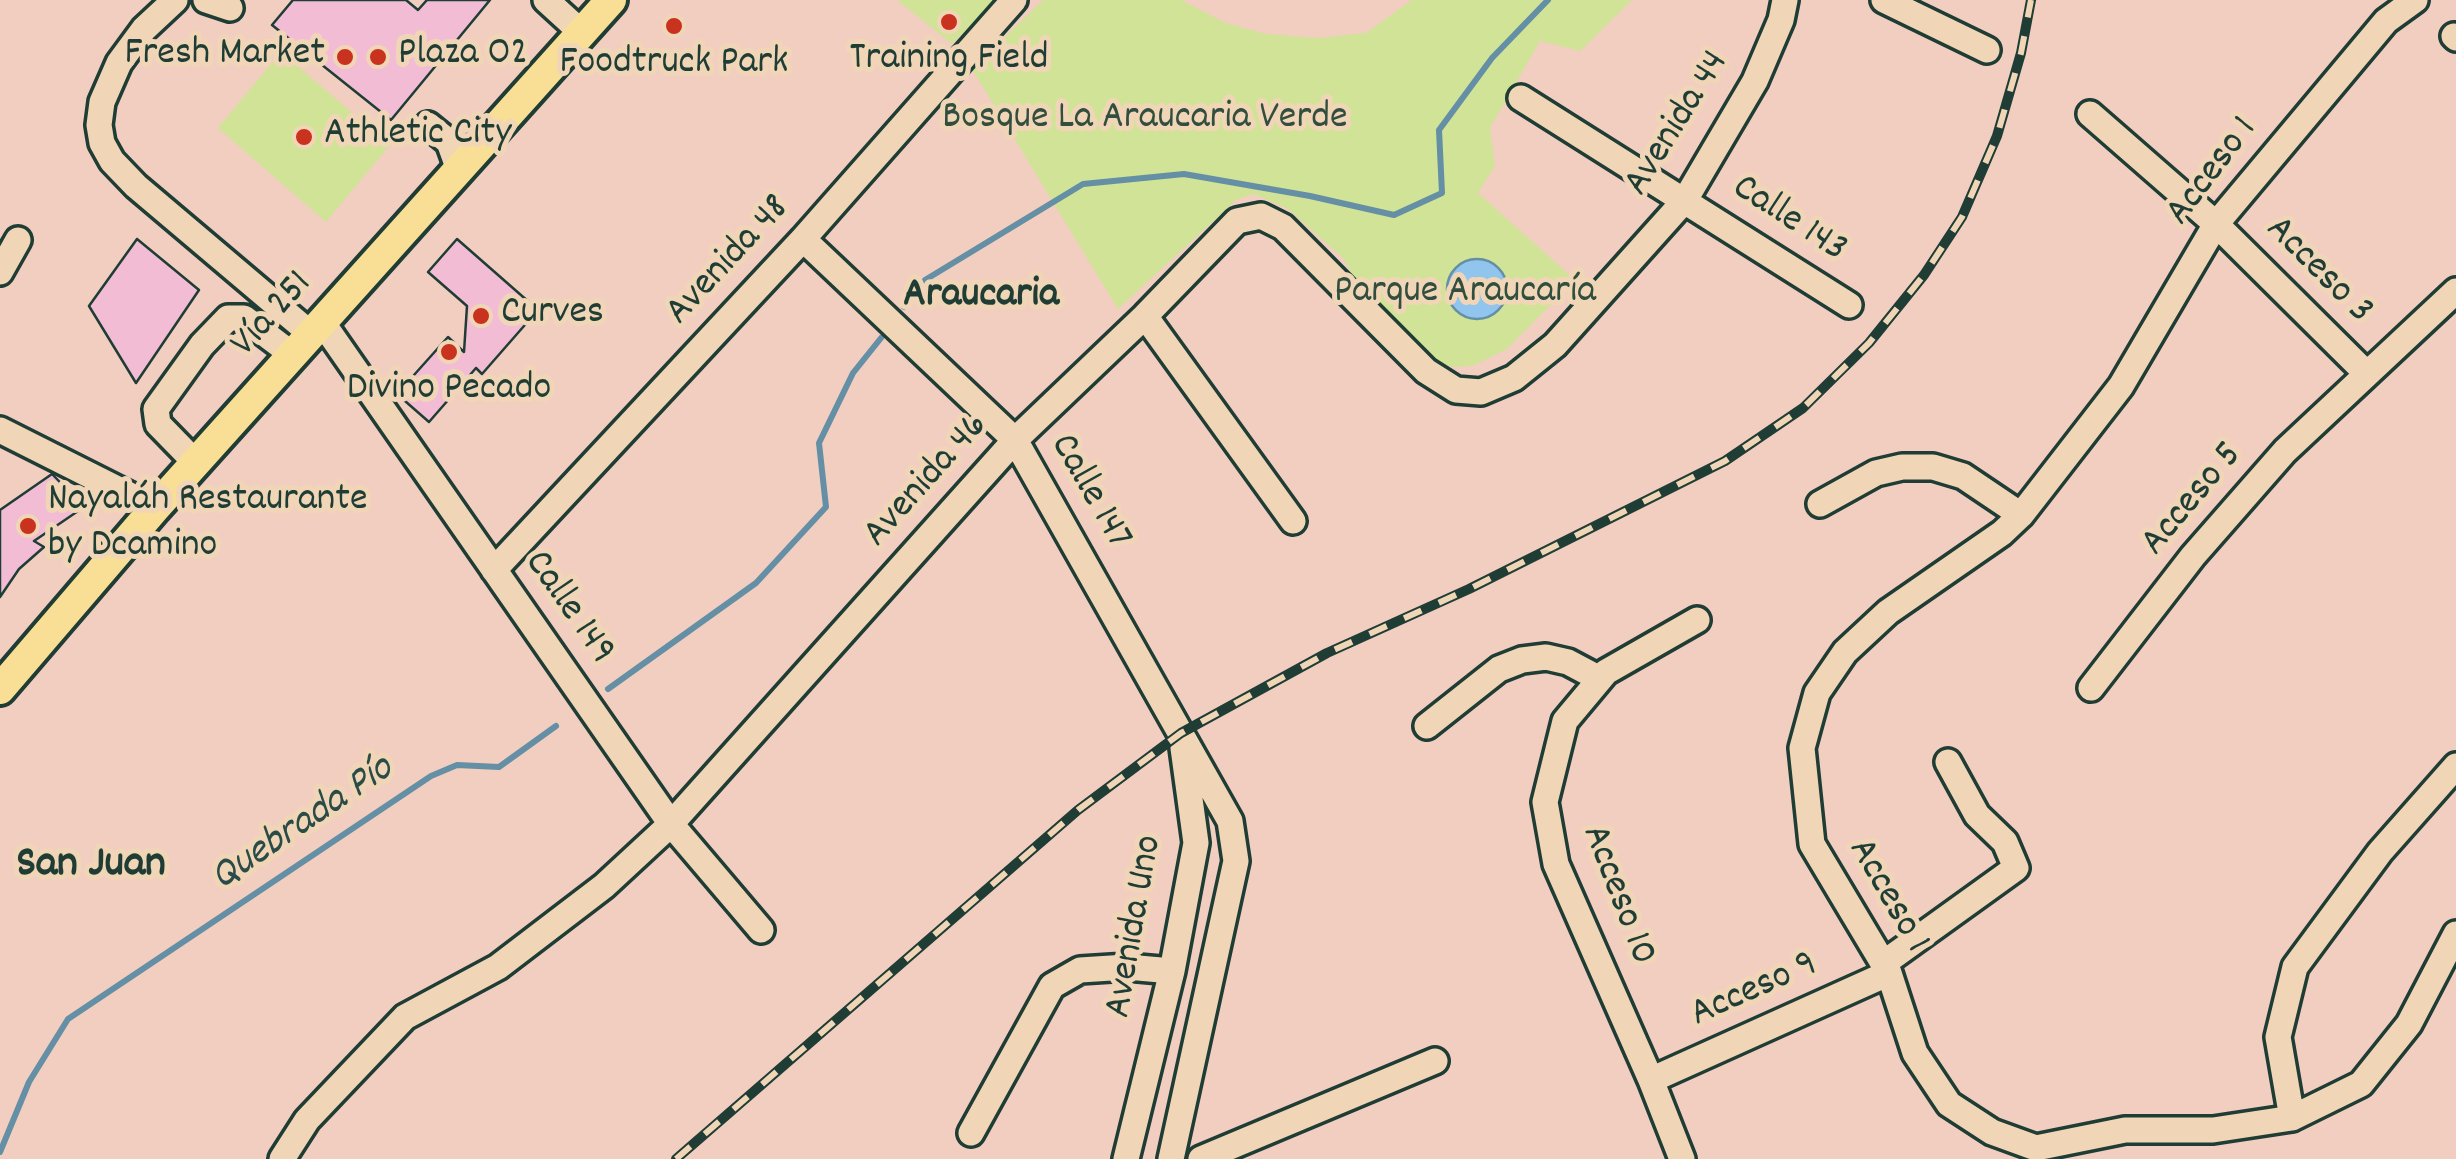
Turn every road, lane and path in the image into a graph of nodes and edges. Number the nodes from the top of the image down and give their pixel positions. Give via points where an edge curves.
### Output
1 (175, 0) edge
2 (546, 0) edge
3 (611, 0) edge
4 (1014, 0) edge
5 (1785, 0) edge
6 (1884, 0) edge
7 (2414, 0) edge
8 (2379, 10) edge
9 (580, 32) junction
10 (1986, 50) dead end
11 (1521, 98) dead end
12 (2090, 114) dead end
13 (428, 125) dead end
14 (458, 167) junction
15 (1686, 200) junction
16 (1261, 216) joint
17 (2216, 224) junction
18 (803, 239) junction
19 (18, 240) dead end
20 (0, 272) edge
21 (2456, 292) edge
22 (1849, 305) dead end
23 (1145, 316) junction
24 (309, 337) junction
25 (2366, 373) junction
26 (0, 430) edge
27 (1015, 440) junction
28 (196, 463) junction
29 (1820, 504) dead end
30 (154, 508) junction
31 (2020, 515) junction
32 (1293, 521) dead end
33 (494, 570) junction
34 (1696, 620) dead end
35 (1600, 679) junction
36 (1, 685) edge
37 (2091, 688) dead end
38 (1427, 726) dead end
39 (1181, 733) junction
40 (1948, 762) dead end
41 (2456, 766) edge
42 (670, 824) junction
43 (760, 930) dead end
44 (2456, 934) edge
45 (1886, 968) junction
46 (1172, 971) junction
47 (1435, 1061) dead end
48 (1651, 1080) junction
49 (2292, 1118) junction
50 (971, 1133) dead end
51 (282, 1159) edge
52 (1126, 1159) edge
53 (1171, 1159) edge
54 (1202, 1159) edge
55 (1682, 1159) edge

1 - 24 street via 119,64 102,102 102,143 136,186
2 - 9 street
3 - 9 main road, Vía 251
4 - 18 street, Avenida 48
5 - 15 street, Avenida 44 via 1755,81
6 - 10 street
7 - 8 street, Acceso 1
8 - 17 street, Acceso 1
9 - 14 main road, Vía 251
11 - 15 street, Calle 143
12 - 17 street, Acceso 3
13 - 14 street via 450,142
14 - 24 main road, Vía 251
15 - 16 street, Avenida 44 via 1555,345 1514,378 1481,392 1456,390 1426,371 1283,227
15 - 22 street, Calle 143
16 - 23 street, Avenida 46 via 1237,222
17 - 25 street, Acceso 3
17 - 31 street, Acceso 1 via 2121,386
18 - 27 street, Calle 147
18 - 33 street, Avenida 48
19 - 20 street
21 - 25 street, Acceso 5
23 - 27 street, Avenida 46
23 - 32 street
24 - 28 main road, Vía 251
24 - 28 street via 228,318 202,345 156,409 158,424
24 - 33 street, Calle 149
25 - 37 street, Acceso 5 via 2285,451 2193,556
26 - 30 street
27 - 39 street, Calle 147
27 - 42 street, Avenida 46
28 - 30 main road, Vía 251
29 - 31 street via 1876,473 1933,467 1962,476
30 - 36 main road, Vía 251
31 - 45 street, Acceso 1 via 1888,612 1845,652 1817,693 1802,748 1812,844
33 - 42 street, Calle 149
34 - 35 street, Acceso 10
35 - 38 street via 1546,656 1522,660 1498,670
35 - 48 street, Acceso 10 via 1565,721 1545,802 1556,864
39 - 46 street, Avenida Uno via 1196,843
39 - 53 street, Avenida Uno via 1230,821 1236,860
40 - 45 street, Acceso 9 via 1976,815 2005,842 2016,868
41 - 49 street via 2380,852 2296,967 2278,1036
42 - 43 street, Calle 149
42 - 51 street, Avenida 46 via 604,886 498,967 405,1016 307,1120
44 - 49 street, Acceso 1 via 2410,1024 2361,1084
45 - 48 street, Acceso 9
45 - 49 street, Acceso 1 via 1915,1052 1948,1104 1992,1132 2036,1148 2125,1130 2213,1130
46 - 50 street via 1080,970 1052,986
46 - 52 street, Avenida Uno
47 - 54 street
48 - 55 street, Acceso 10

